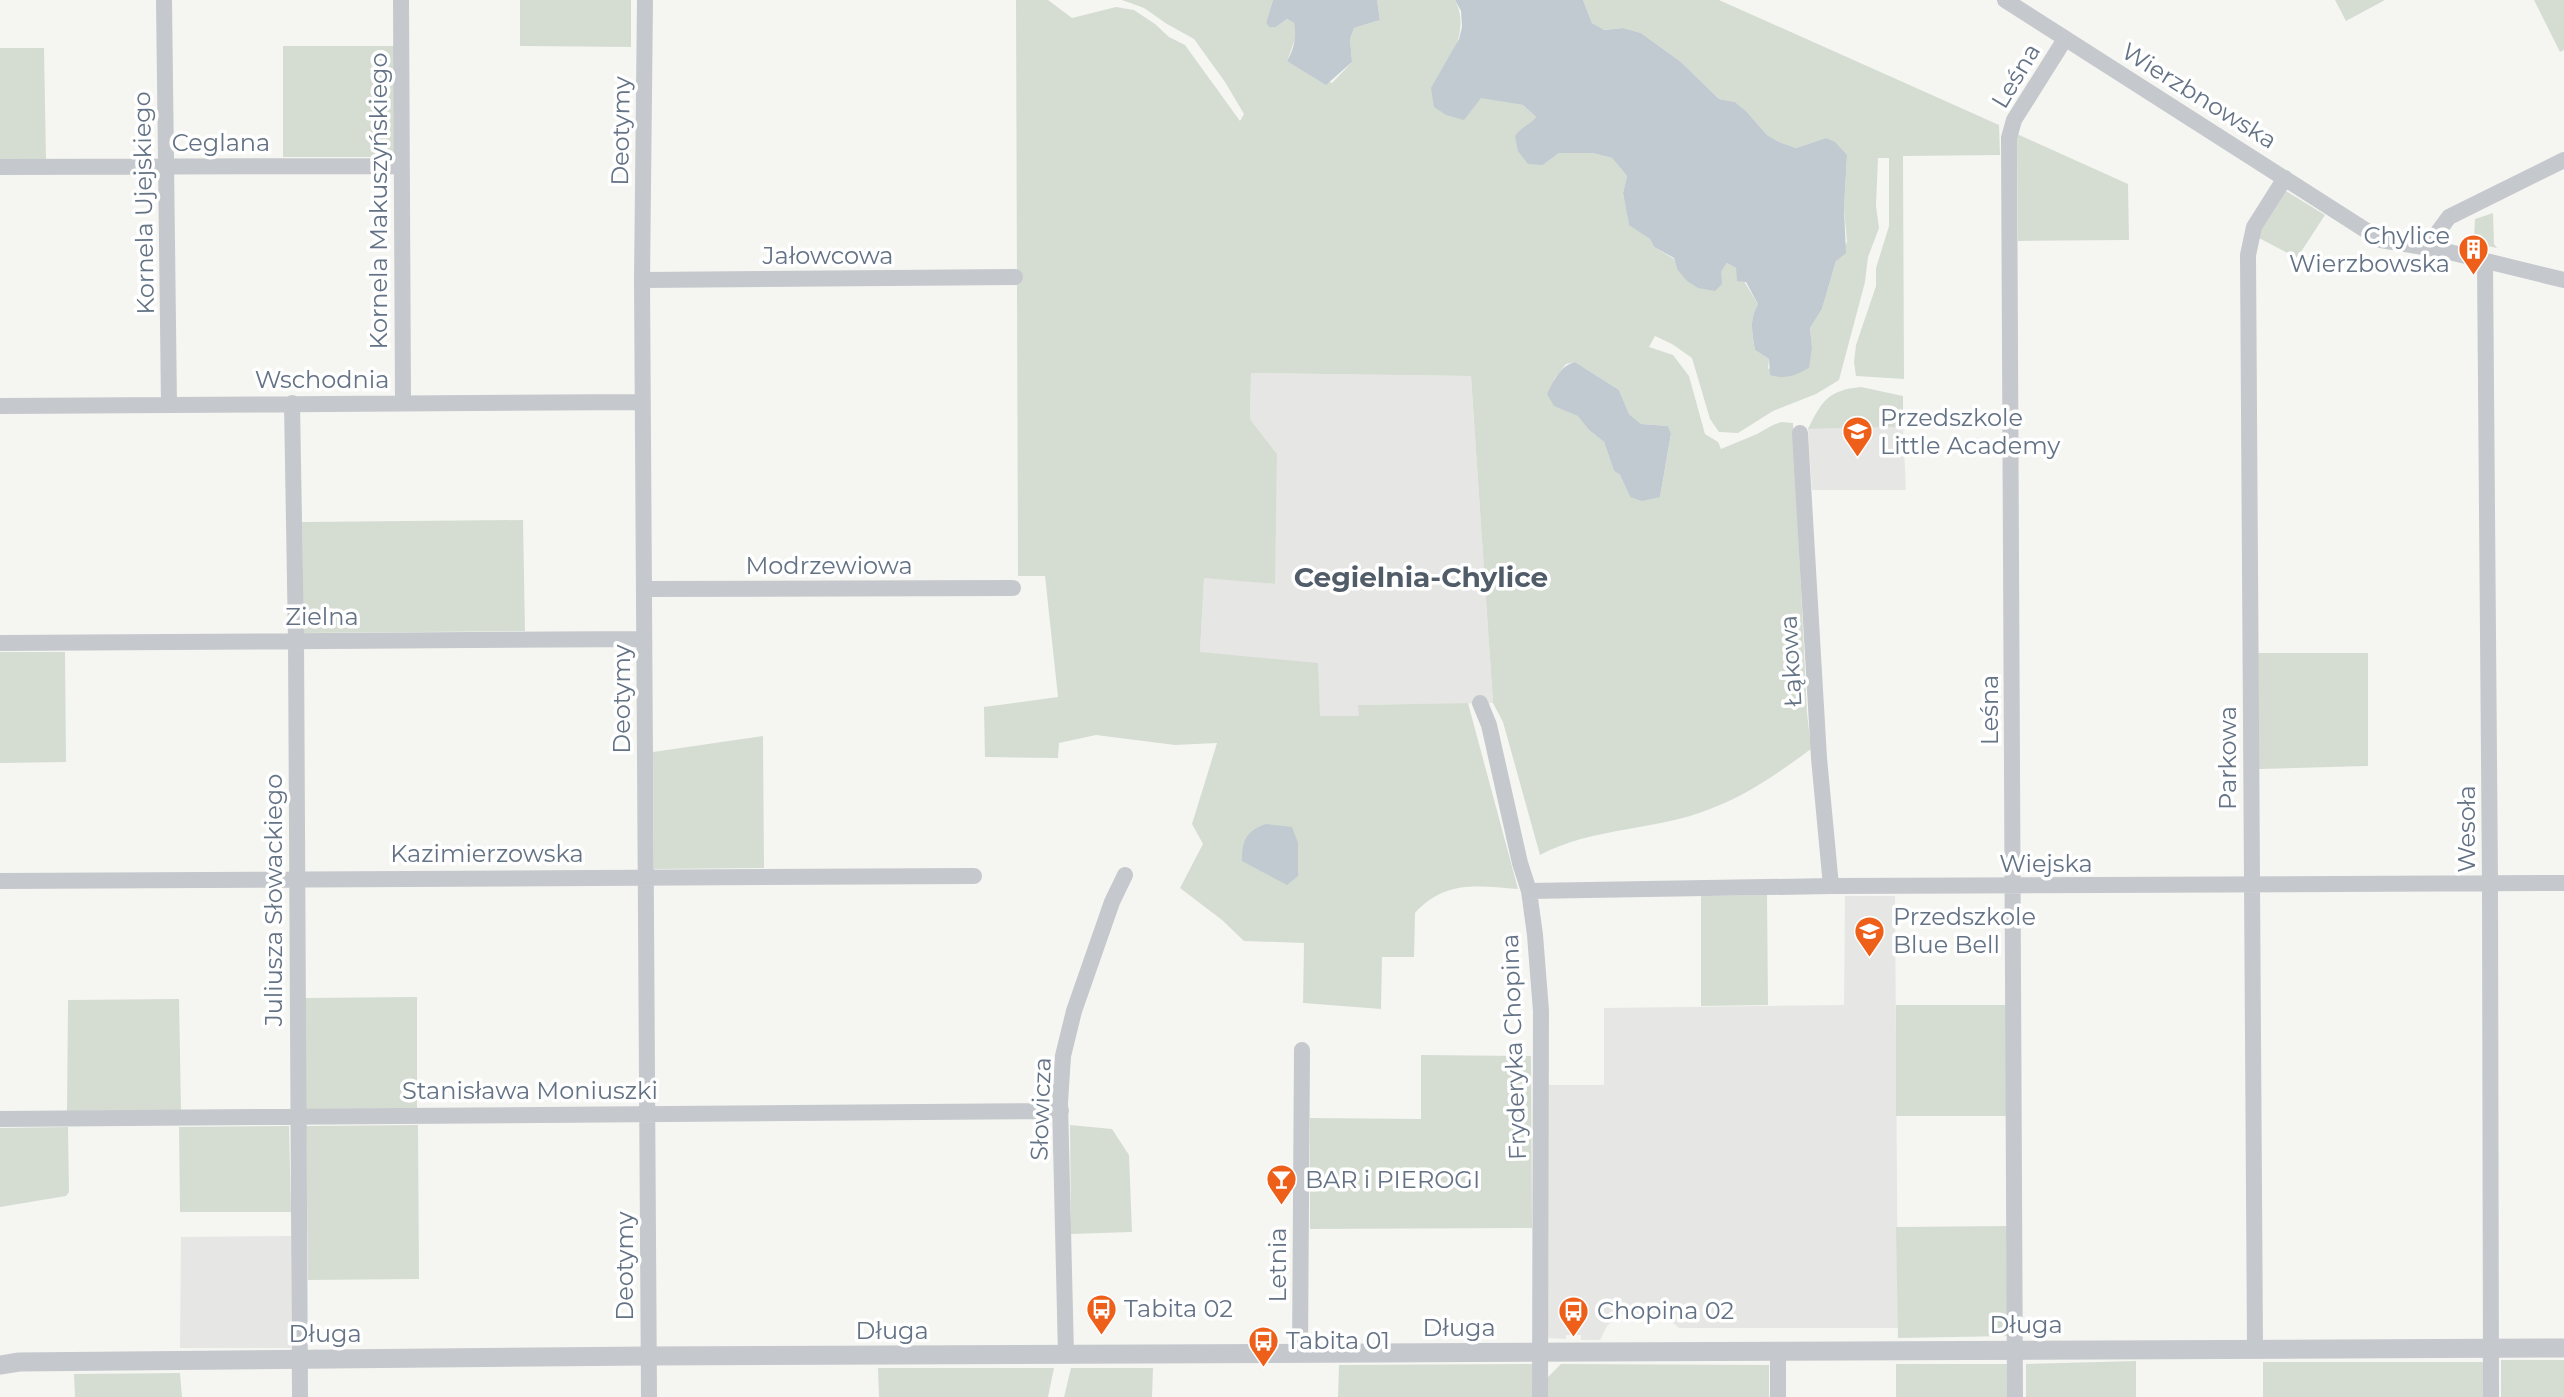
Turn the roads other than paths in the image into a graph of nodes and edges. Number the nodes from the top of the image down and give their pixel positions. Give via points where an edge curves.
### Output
1 (164, 0) edge
2 (401, 0) edge
3 (645, 0) edge
4 (2005, 0) edge
5 (2065, 39) junction
6 (2564, 160) edge
7 (167, 166) junction
8 (401, 166) junction
9 (0, 167) edge
10 (2285, 178) junction
11 (2434, 249) junction
12 (2485, 261) junction
13 (1015, 277) dead end
14 (642, 280) junction
15 (2564, 281) edge
16 (403, 402) junction
17 (643, 402) junction
18 (292, 403) junction
19 (169, 405) junction
20 (0, 406) edge
21 (1800, 433) dead end
22 (1013, 588) dead end
23 (645, 589) junction
24 (645, 639) junction
25 (296, 640) junction
26 (0, 643) edge
27 (1480, 703) dead end
28 (974, 876) dead end
29 (1125, 876) dead end
30 (646, 877) junction
31 (297, 878) junction
32 (0, 881) edge
33 (2490, 883) junction
34 (2564, 883) edge
35 (2251, 885) junction
36 (1831, 887) junction
37 (2014, 887) junction
38 (1529, 891) junction
39 (1302, 1050) dead end
40 (1060, 1111) junction
41 (646, 1114) junction
42 (298, 1116) junction
43 (0, 1119) edge
44 (2255, 1348) junction
45 (2490, 1348) junction
46 (2564, 1348) edge
47 (2015, 1350) junction
48 (1779, 1351) junction
49 (1540, 1352) junction
50 (1300, 1353) junction
51 (0, 1354) edge
52 (1066, 1355) junction
53 (648, 1356) junction
54 (300, 1359) junction
55 (9, 1364) edge
56 (300, 1397) edge
57 (649, 1397) edge
58 (1541, 1397) edge
59 (1778, 1397) edge
60 (2015, 1397) edge
61 (2491, 1397) edge

1 - 7 street, Kornela Ujejskiego
2 - 8 street, Kornela Makuszyńskiego
3 - 14 street, Deotymy
4 - 5 street, Wierzbnowska
5 - 10 street, Wierzbnowska
5 - 37 street, Leśna via 2014,120 2009,138
6 - 11 street via 2449,217
7 - 8 street, Ceglana
7 - 9 street, Ceglana
7 - 19 street, Kornela Ujejskiego
8 - 16 street, Kornela Makuszyńskiego
10 - 11 street, Wierzbnowska via 2381,240
10 - 35 street, Parkowa via 2254,227 2248,255
11 - 12 street, Wierzbnowska
12 - 15 street, Wierzbnowska
12 - 33 street, Wesoła
13 - 14 street, Jałowcowa
14 - 17 street, Deotymy
16 - 17 street, Wschodnia
16 - 18 street, Wschodnia
17 - 23 street, Deotymy
18 - 19 street, Wschodnia
18 - 25 street, Juliusza Słowackiego
19 - 20 street, Wschodnia
21 - 36 street, Łąkowa
22 - 23 street, Modrzewiowa
23 - 24 street, Deotymy
24 - 25 street, Zielna
24 - 30 street, Deotymy
25 - 26 street, Zielna
25 - 31 street, Juliusza Słowackiego
27 - 38 street, Fryderyka Chopina
28 - 30 street, Kazimierzowska
29 - 40 street, Słowicza via 1074,1011 1063,1056
30 - 31 street, Kazimierzowska
30 - 41 street, Deotymy
31 - 32 street, Kazimierzowska
31 - 42 street, Juliusza Słowackiego
33 - 34 street, Wiejska
33 - 35 street, Wiejska
33 - 45 street, Wesoła
35 - 37 street, Wiejska
35 - 44 street, Parkowa
36 - 37 street, Wiejska
36 - 38 street, Wiejska
37 - 47 street, Leśna
38 - 49 street, Fryderyka Chopina via 1541,1011
39 - 50 street, Letnia
40 - 41 street, Stanisława Moniuszki
40 - 52 street, Słowicza
41 - 42 street, Stanisława Moniuszki
41 - 53 street, Deotymy
42 - 43 street, Stanisława Moniuszki
42 - 54 street, Juliusza Słowackiego
44 - 45 street, Długa
44 - 47 street, Długa
45 - 46 street, Długa
45 - 61 street, Wesoła
47 - 48 street, Długa
47 - 60 street, Leśna
48 - 49 street, Długa
48 - 59 street
49 - 50 street, Długa
49 - 58 street, Fryderyka Chopina
50 - 52 street, Długa
51 - 55 street, Długa
52 - 53 street, Długa
53 - 54 street, Długa
53 - 57 street, Deotymy
54 - 55 street, Długa
54 - 56 street, Juliusza Słowackiego

